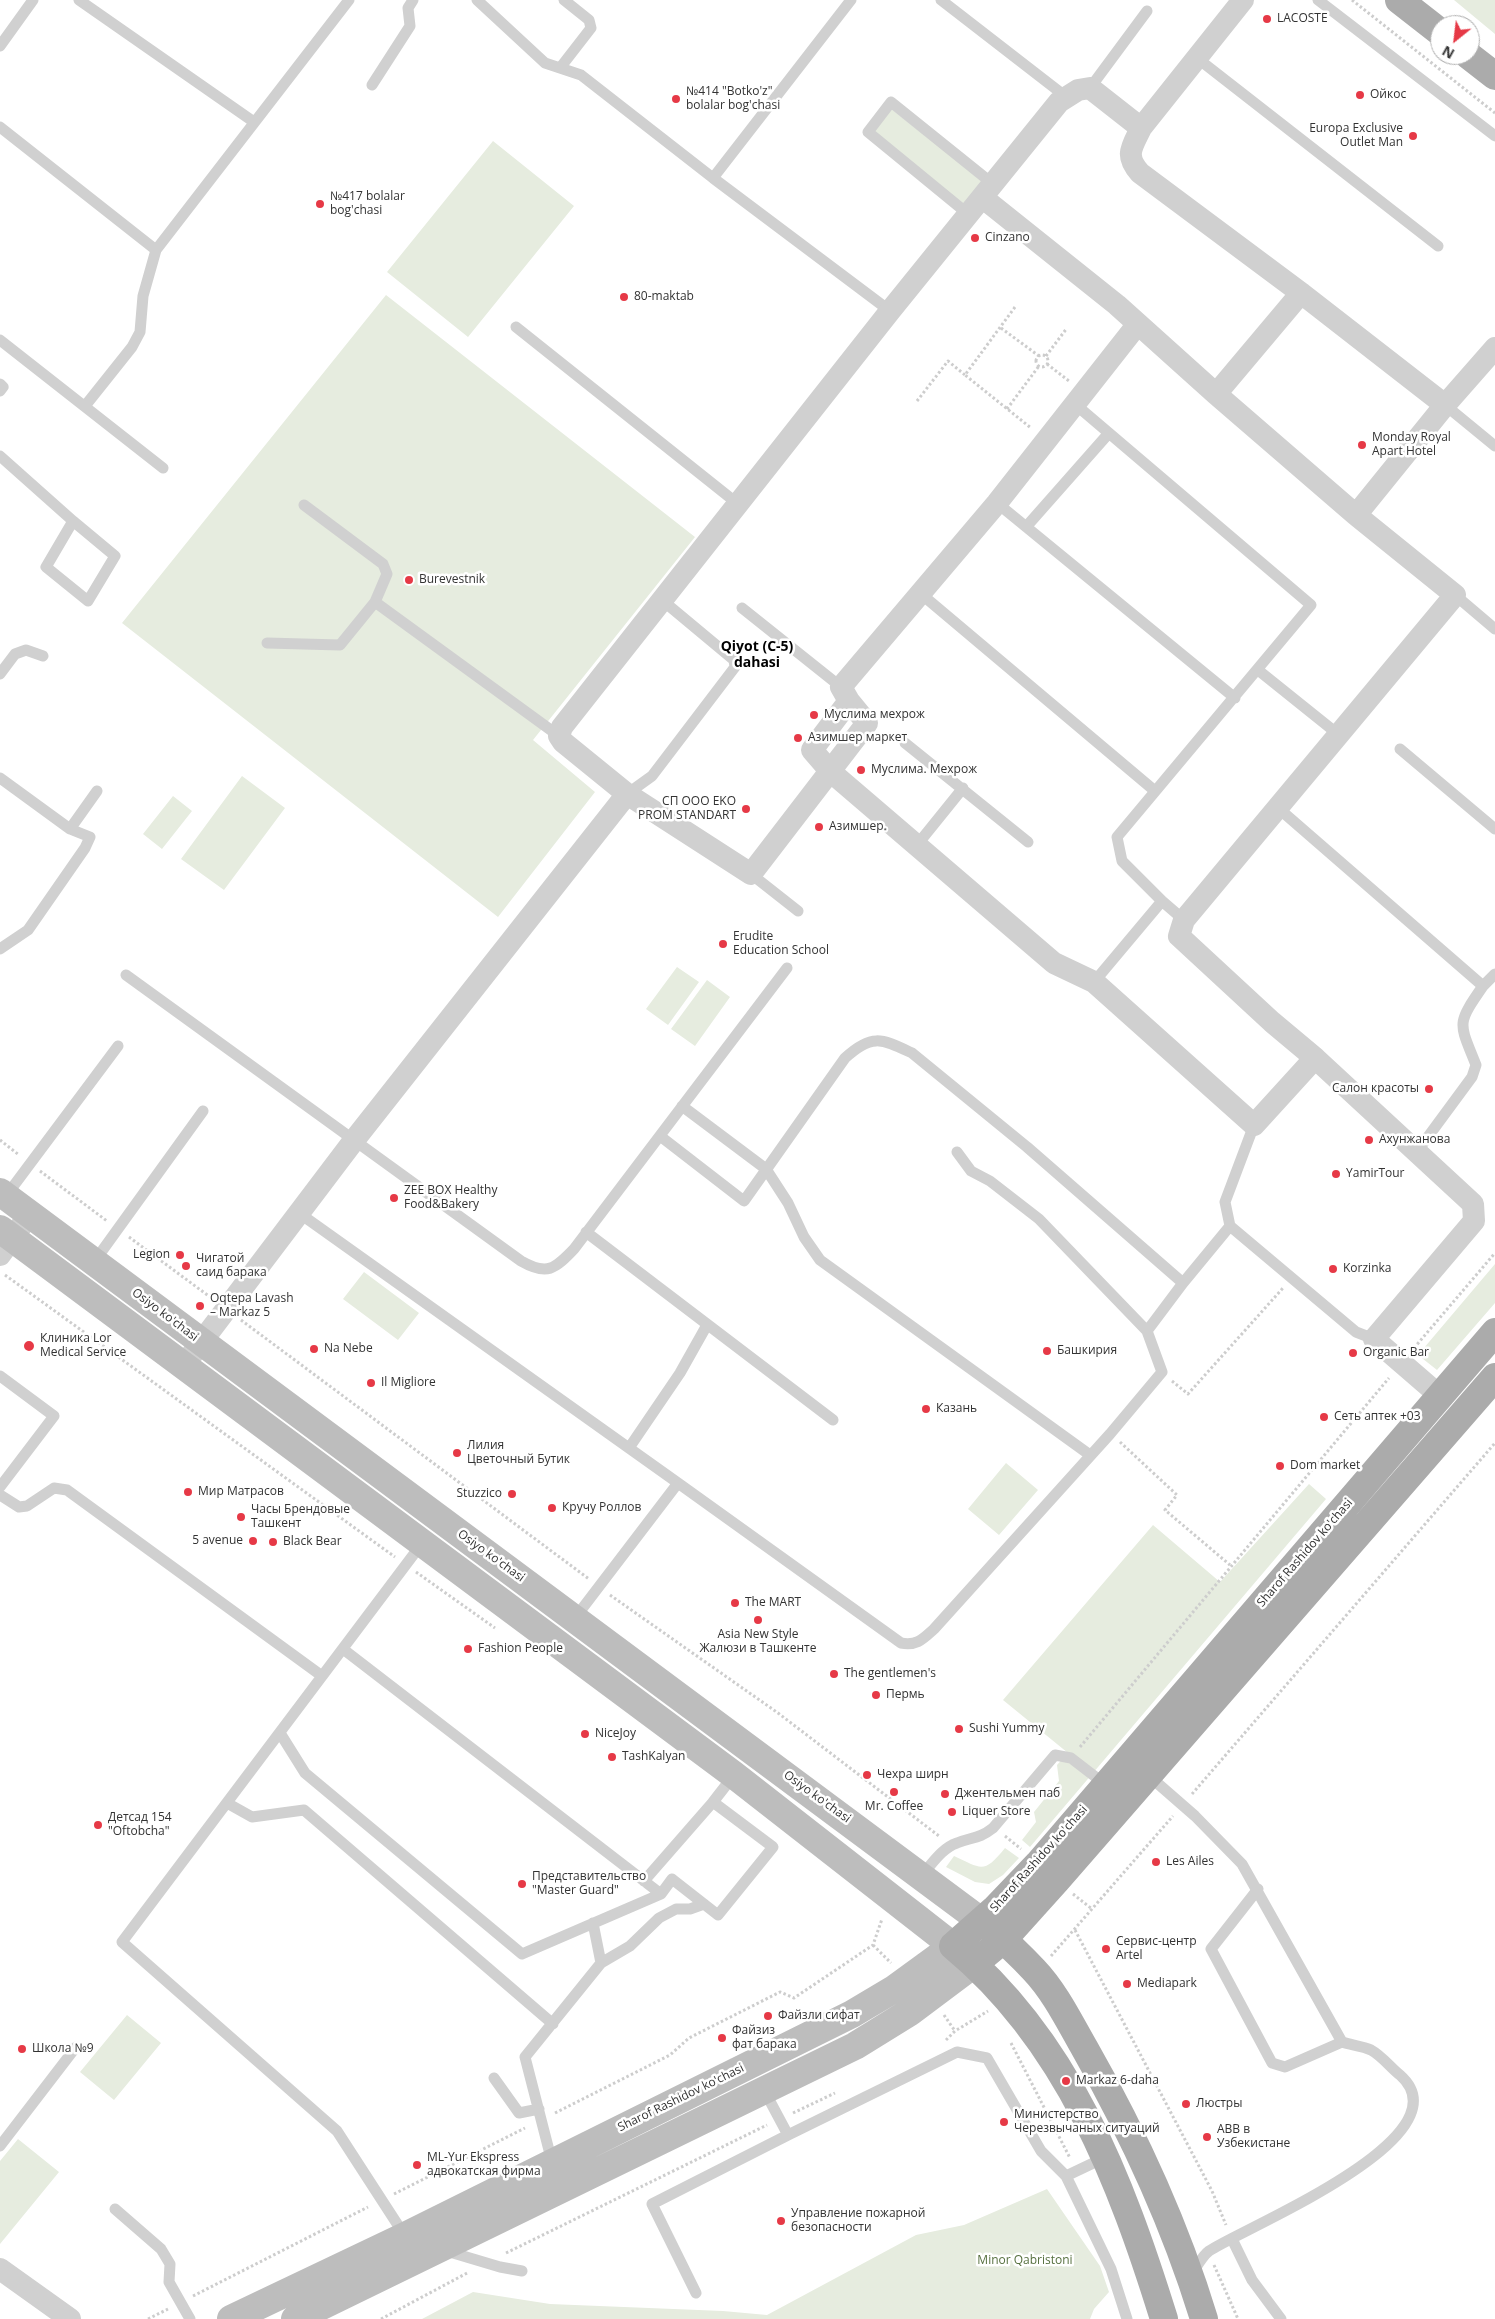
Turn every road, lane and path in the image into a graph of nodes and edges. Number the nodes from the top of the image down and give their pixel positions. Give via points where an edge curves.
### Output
1 (33, 0) edge
2 (79, 0) edge
3 (349, 0) edge
4 (413, 0) edge
5 (477, 0) edge
6 (564, 0) edge
7 (852, 0) edge
8 (941, 0) edge
9 (1243, 0) edge
10 (1318, 0) edge
11 (1352, 0) edge
12 (1399, 0) edge
13 (1147, 11) dead end
14 (1430, 24) edge
15 (0, 46) edge
16 (1197, 58) junction
17 (1480, 64) edge
18 (560, 68) junction
19 (1495, 76) edge
20 (372, 85) dead end
21 (1090, 88) junction
22 (1065, 96) junction
23 (1495, 113) edge
24 (254, 122) junction
25 (0, 128) edge
26 (1141, 128) junction
27 (1495, 136) edge
28 (713, 178) junction
29 (982, 199) junction
30 (1438, 246) dead end
31 (156, 250) junction
32 (1301, 293) junction
33 (1015, 307) dead end
34 (890, 311) junction
35 (1137, 325) junction
36 (516, 327) dead end
37 (1001, 328) junction
38 (1067, 328) dead end
39 (0, 340) edge
40 (1495, 348) edge
41 (1039, 356) junction
42 (1046, 356) junction
43 (1039, 366) junction
44 (965, 375) junction
45 (0, 384) edge
46 (0, 390) edge
47 (1216, 394) junction
48 (917, 401) dead end
49 (1076, 405) junction
50 (1445, 405) junction
51 (85, 406) junction
52 (1007, 409) junction
53 (1109, 433) junction
54 (1047, 442) junction
55 (1495, 446) edge
56 (0, 456) edge
57 (163, 468) dead end
58 (997, 503) junction
59 (738, 504) junction
60 (304, 505) dead end
61 (1356, 515) junction
62 (73, 521) junction
63 (1026, 527) junction
64 (920, 592) junction
65 (1455, 595) junction
66 (662, 600) junction
67 (375, 602) junction
68 (742, 608) dead end
69 (1495, 629) edge
70 (267, 643) dead end
71 (43, 656) dead end
72 (1258, 670) junction
73 (0, 674) edge
74 (845, 694) junction
75 (1235, 698) junction
76 (1340, 735) junction
77 (559, 736) junction
78 (905, 743) dead end
79 (1400, 749) dead end
80 (831, 772) junction
81 (0, 778) edge
82 (963, 788) junction
83 (97, 791) dead end
84 (1156, 792) junction
85 (627, 794) junction
86 (1277, 807) junction
87 (70, 829) junction
88 (1495, 830) edge
89 (1028, 842) dead end
90 (917, 845) junction
91 (751, 874) junction
92 (1162, 901) junction
93 (798, 911) dead end
94 (1184, 920) junction
95 (0, 950) edge
96 (786, 968) dead end
97 (1495, 974) edge
98 (126, 975) dead end
99 (1094, 982) junction
100 (1483, 986) junction
101 (118, 1046) dead end
102 (1315, 1058) junction
103 (682, 1106) junction
104 (204, 1111) dead end
105 (1254, 1125) junction
106 (660, 1136) junction
107 (355, 1139) junction
108 (957, 1152) dead end
109 (1416, 1153) junction
110 (766, 1169) junction
111 (3, 1194) edge
112 (299, 1213) junction
113 (30, 1214) junction
114 (1230, 1226) junction
115 (586, 1232) junction
116 (4, 1249) edge
117 (1495, 1253) edge
118 (94, 1262) junction
119 (1292, 1278) junction
120 (1183, 1283) junction
121 (707, 1324) junction
122 (1147, 1331) junction
123 (1495, 1332) edge
124 (1374, 1339) junction
125 (202, 1342) junction
126 (1402, 1363) junction
127 (184, 1365) junction
128 (1162, 1372) junction
129 (0, 1376) edge
130 (1495, 1377) edge
131 (1440, 1396) junction
132 (1462, 1415) junction
133 (833, 1420) dead end
134 (1110, 1434) junction
135 (1495, 1443) edge
136 (629, 1448) junction
137 (1090, 1455) junction
138 (678, 1483) junction
139 (0, 1487) edge
140 (0, 1495) edge
141 (422, 1542) junction
142 (406, 1565) junction
143 (1230, 1565) dead end
144 (575, 1618) junction
145 (500, 1632) dead end
146 (343, 1649) junction
147 (322, 1676) junction
148 (280, 1733) junction
149 (734, 1775) junction
150 (1148, 1775) junction
151 (1106, 1785) junction
152 (713, 1802) junction
153 (227, 1803) junction
154 (1183, 1804) junction
155 (1006, 1836) dead end
156 (1025, 1852) dead end
157 (922, 1875) junction
158 (644, 1881) junction
159 (1258, 1889) junction
160 (1073, 1893) dead end
161 (661, 1894) junction
162 (704, 1904) junction
163 (1092, 1909) junction
164 (883, 1916) dead end
165 (982, 1921) junction
166 (594, 1923) junction
167 (1075, 1930) junction
168 (1003, 1940) junction
169 (873, 1945) junction
170 (953, 1946) junction
171 (1050, 1957) dead end
172 (601, 1963) junction
173 (974, 1964) junction
174 (894, 1965) dead end
175 (992, 2009) dead end
176 (942, 2013) dead end
177 (552, 2024) junction
178 (955, 2031) junction
179 (1008, 2039) dead end
180 (1342, 2042) junction
181 (941, 2045) dead end
182 (76, 2047) dead end
183 (494, 2078) dead end
184 (764, 2090) junction
185 (842, 2090) dead end
186 (540, 2114) junction
187 (779, 2119) junction
188 (788, 2135) junction
189 (0, 2146) edge
190 (1106, 2157) junction
191 (552, 2162) junction
192 (1071, 2174) junction
193 (382, 2200) junction
194 (115, 2209) dead end
195 (405, 2236) junction
196 (1232, 2240) junction
197 (439, 2249) junction
198 (1208, 2252) junction
199 (486, 2263) junction
200 (0, 2269) edge
201 (522, 2271) dead end
202 (1190, 2277) junction
203 (696, 2293) dead end
204 (1119, 2295) junction
205 (181, 2302) junction
206 (1204, 2317) edge
207 (70, 2319) edge
208 (148, 2319) edge
209 (190, 2319) edge
210 (231, 2319) edge
211 (295, 2319) edge
212 (381, 2319) edge
213 (1117, 2319) edge
214 (1126, 2319) edge
215 (1164, 2319) edge
216 (1238, 2319) edge
217 (1280, 2319) edge

1 - 15 lane
2 - 24 lane
3 - 24 lane
4 - 20 lane via 408,8 410,26
5 - 18 lane via 545,63
6 - 18 lane via 589,20 591,28
7 - 28 lane
8 - 22 lane
9 - 16 street
10 - 27 lane
11 - 23 path
12 - 14 main road
13 - 21 lane
16 - 26 street
16 - 30 lane
17 - 19 main road
18 - 28 lane via 581,75
21 - 22 street
21 - 26 street
22 - 29 street
24 - 31 lane
25 - 31 lane
26 - 32 street via 1130,151 1132,164 1140,173
28 - 34 lane
29 - 29 lane via 891,102 868,132
29 - 34 street
29 - 35 street via 1117,305
31 - 51 lane via 143,296 140,332
32 - 47 street
32 - 50 street
33 - 37 path
34 - 59 street
35 - 47 street
35 - 49 street
36 - 59 lane
37 - 41 path
37 - 44 path
38 - 42 path
39 - 51 lane
40 - 50 street
41 - 42 path
41 - 43 path via 1036,363
42 - 43 path via 1048,364
43 - 52 path
44 - 48 path via 948,361
44 - 52 path
45 - 46 lane via 3,387
47 - 61 street
49 - 53 lane
49 - 54 street
50 - 55 lane
50 - 61 street
51 - 57 lane
52 - 54 path
53 - 63 lane
53 - 72 lane via 1311,606
54 - 58 street
56 - 62 lane
58 - 63 lane
58 - 64 street
59 - 66 street
60 - 67 lane via 383,564 387,574
61 - 65 street
62 - 62 lane via 115,556 88,601 46,567
63 - 75 lane
64 - 74 street
64 - 84 lane
65 - 69 lane
65 - 76 street
66 - 77 street via 562,727
66 - 85 lane via 734,660 736,668 652,776
67 - 70 lane via 340,645
67 - 77 lane
68 - 74 lane
71 - 73 lane via 26,650 15,654
72 - 75 lane
72 - 76 lane
74 - 80 street via 812,750
75 - 84 lane
76 - 86 street
77 - 85 street
78 - 82 lane
79 - 88 lane
80 - 90 street
80 - 91 street
81 - 87 lane
82 - 89 lane
82 - 90 lane
83 - 87 lane
84 - 92 lane via 1117,837 1122,861
85 - 91 street
85 - 107 street
86 - 94 street
86 - 100 lane
87 - 95 lane via 90,837 85,848 28,930
90 - 99 street via 1054,963
91 - 93 lane
92 - 94 lane
92 - 99 lane
94 - 102 street via 1179,936
96 - 103 lane
97 - 100 lane
98 - 107 lane
99 - 105 street
100 - 109 lane via 1466,1010 1461,1027 1476,1065 1472,1077
101 - 111 lane
102 - 105 street
102 - 109 street
103 - 106 lane
103 - 110 lane
104 - 118 lane
105 - 114 lane via 1225,1202
106 - 110 lane via 744,1200
106 - 115 lane
107 - 112 street
107 - 115 lane via 535,1269 558,1266
108 - 122 lane via 971,1171 990,1181 1039,1219
109 - 124 street via 1473,1204 1474,1220
110 - 120 lane via 845,1058 860,1044 873,1040 892,1044 912,1053 1027,1147
110 - 137 lane via 820,1260
111 - 113 main road, Osiyo ko'chasi
112 - 125 street
112 - 136 lane
113 - 116 street
113 - 118 main road, Osiyo ko'chasi
114 - 119 lane
114 - 120 lane
115 - 121 lane
116 - 127 main road
116 - 142 path
117 - 126 path
118 - 125 main road, Osiyo ko'chasi
119 - 124 lane via 1356,1332
119 - 128 path via 1188,1394
120 - 122 lane
121 - 133 lane
121 - 136 lane via 680,1372
122 - 128 lane
123 - 131 main road, Sharof Rashidov ko'chasi
124 - 126 street
125 - 127 street
125 - 144 main road, Osiyo ko'chasi
126 - 131 street
127 - 141 main road
128 - 134 lane
129 - 139 lane via 54,1416
130 - 132 main road, Sharof Rashidov ko'chasi
131 - 132 main road
131 - 151 main road, Sharof Rashidov ko'chasi
132 - 150 main road, Sharof Rashidov ko'chasi
134 - 137 lane
134 - 143 path via 1178,1495 1165,1510
135 - 154 path
136 - 138 lane
137 - 138 lane via 934,1629 920,1642 911,1645 901,1643
138 - 144 lane
140 - 147 lane via 19,1507 27,1506 54,1488 67,1490
141 - 142 lane
141 - 149 main road
142 - 145 path
142 - 146 lane
144 - 157 main road, Osiyo ko'chasi
146 - 147 lane
146 - 158 lane
147 - 148 lane
148 - 153 lane
148 - 166 lane via 305,1773 522,1954
149 - 152 lane
149 - 170 main road
150 - 154 lane
150 - 168 main road, Sharof Rashidov ko'chasi
151 - 157 lane via 1072,1758 1055,1755 993,1828 982,1837 944,1850
151 - 165 main road, Sharof Rashidov ko'chasi via 1038,1864
152 - 158 lane
152 - 162 lane via 773,1847 718,1915
153 - 177 lane via 252,1817 304,1810
153 - 193 lane via 122,1942 337,2131
154 - 159 lane via 1242,1864
154 - 163 path
155 - 156 path
157 - 165 main road, Osiyo ko'chasi
158 - 161 lane
159 - 180 lane
159 - 180 lane via 1211,1949 1272,2063 1285,2067
160 - 163 path
161 - 162 lane via 672,1879
161 - 166 lane
162 - 172 lane via 676,1909 659,1918 630,1946
163 - 167 path
164 - 169 path
165 - 168 main road
165 - 170 main road, Sharof Rashidov ko'chasi
166 - 172 lane
167 - 171 path
167 - 196 path via 1212,2191
168 - 173 main road, Sharof Rashidov ko'chasi
168 - 202 main road via 1035,1971 1104,2082 1151,2177
169 - 174 path
169 - 186 path via 794,1998 780,1992 689,2038 670,2055
170 - 173 main road
170 - 191 main road, Sharof Rashidov ko'chasi via 894,1989 852,2014
172 - 177 lane
173 - 184 main road, Sharof Rashidov ko'chasi via 870,2038
173 - 190 main road via 1007,1996 1038,2038 1066,2081
175 - 178 path
176 - 178 path
177 - 186 lane via 525,2057
178 - 181 path
179 - 192 path via 1060,2135
180 - 196 lane via 1372,2050 1408,2083 1413,2099 1405,2125 1393,2140 1348,2175
182 - 189 lane
183 - 186 lane via 519,2113
184 - 187 lane
184 - 197 main road, Sharof Rashidov ko'chasi
185 - 187 path
186 - 191 lane
186 - 193 path
187 - 188 lane
187 - 199 path
188 - 192 lane via 957,2052 987,2058 1041,2151
188 - 203 lane via 652,2204
190 - 192 lane
190 - 215 main road via 1126,2204
191 - 195 main road, Sharof Rashidov ko'chasi
192 - 204 lane
193 - 195 lane
193 - 205 path
194 - 205 lane via 161,2249 170,2264 169,2282
195 - 210 main road, Sharof Rashidov ko'chasi
196 - 198 lane
196 - 217 lane via 1252,2280
197 - 199 lane
197 - 211 main road, Sharof Rashidov ko'chasi
198 - 202 lane
198 - 216 path
199 - 201 lane
199 - 212 path
200 - 207 street
202 - 206 main road
204 - 213 lane
204 - 214 lane
205 - 208 path
205 - 209 lane

